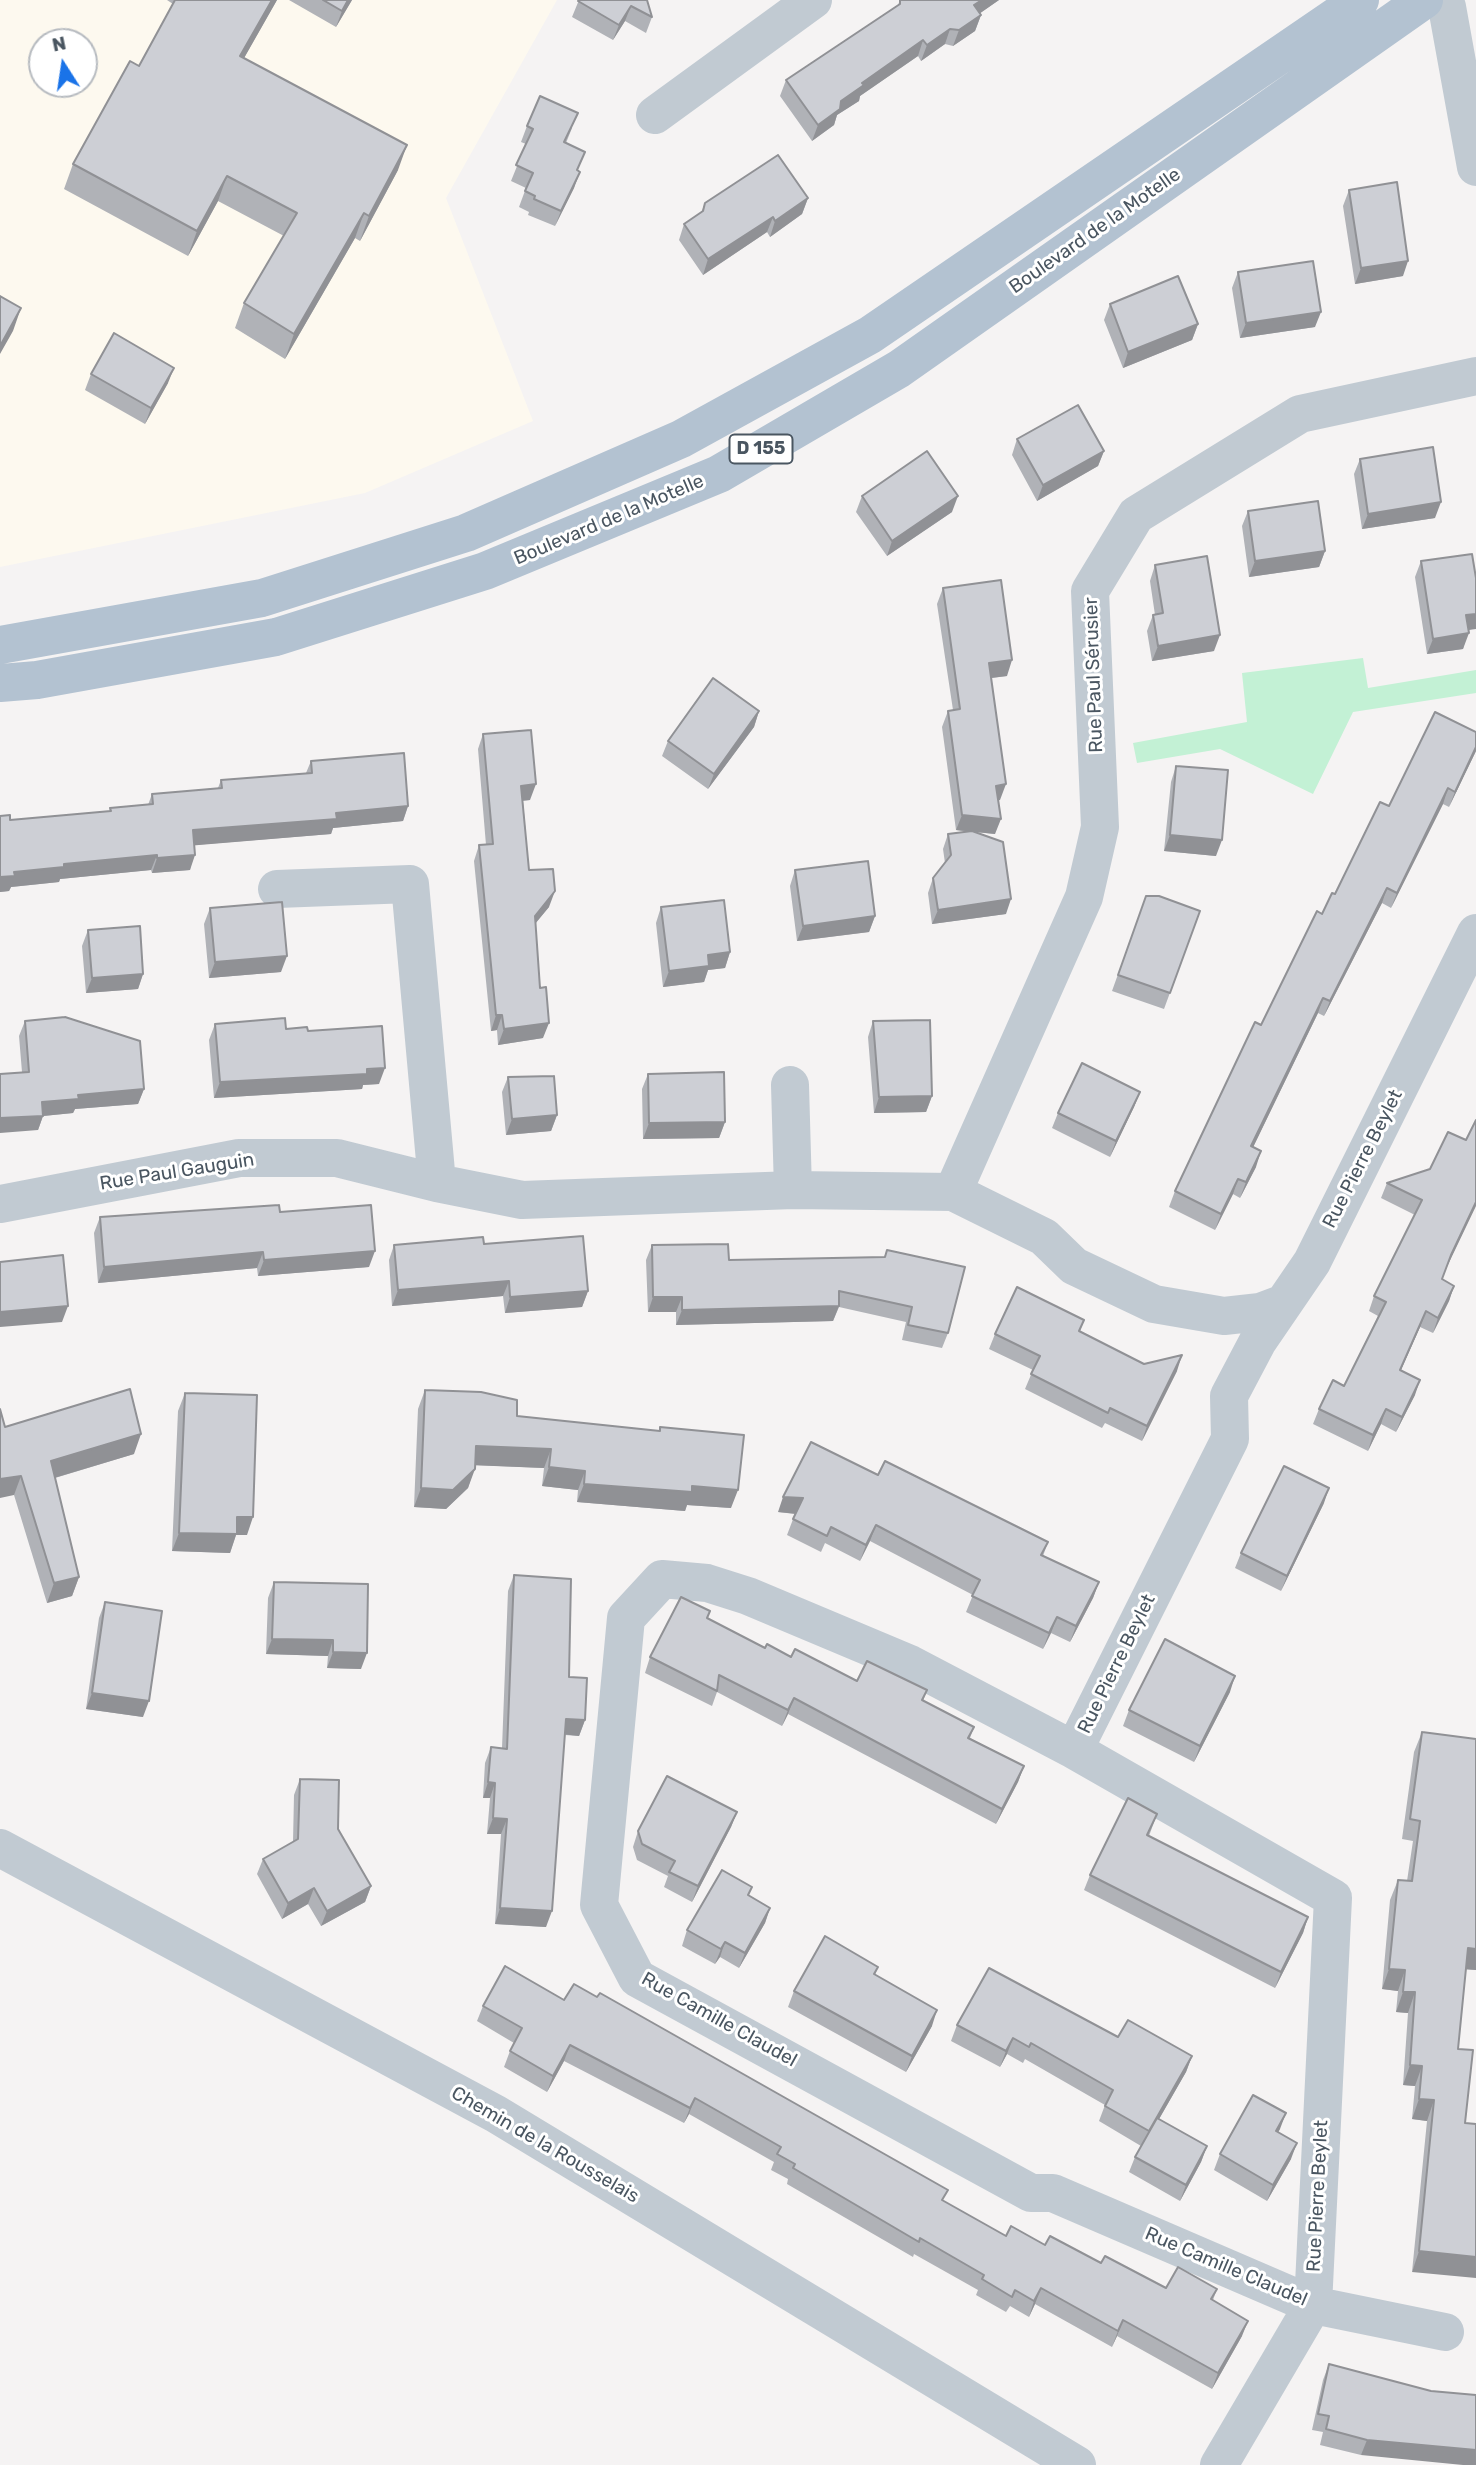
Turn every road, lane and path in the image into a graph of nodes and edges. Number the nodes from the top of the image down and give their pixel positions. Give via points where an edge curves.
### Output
1 (813, 0) edge
2 (1360, 0) edge
3 (1419, 3) edge
4 (655, 116) dead end
5 (1476, 167) edge
6 (1476, 376) edge
7 (0, 645) edge
8 (0, 683) edge
9 (277, 889) dead end
10 (1476, 933) edge
11 (790, 1085) dead end
12 (437, 1183) junction
13 (793, 1190) junction
14 (953, 1192) junction
15 (0, 1204) edge
16 (1284, 1303) junction
17 (1074, 1750) junction
18 (0, 1848) edge
19 (1313, 2305) junction
20 (1445, 2332) dead end
21 (1077, 2465) edge
22 (1219, 2465) edge

1 - 4 street
2 - 7 main road, Boulevard de la Motelle / D 155 via 870,335 681,439 466,533 262,598
3 - 5 street via 1447,8
3 - 8 main road, Boulevard de la Motelle / D 155 via 899,369 719,474 485,571 276,637
6 - 14 street, Rue Paul Sérusier via 1300,414 1136,515 1090,591 1100,827 1084,897
9 - 12 street via 410,884
10 - 16 street, Rue Pierre Beylet via 1312,1262
11 - 13 street
12 - 13 street, Rue Paul Gauguin via 522,1199
12 - 15 street, Rue Paul Gauguin via 337,1158 239,1158
13 - 14 street, Rue Paul Gauguin
14 - 16 street, Rue Paul Gauguin via 1044,1237 1074,1266 1154,1304 1224,1317
16 - 17 street, Rue Pierre Beylet via 1230,1396 1230,1439
17 - 19 street, Rue Pierre Beylet via 1333,1898
17 - 19 street, Rue Camille Claudel via 910,1664 748,1596 707,1583 662,1579 626,1618 599,1905 637,1978 1031,2193 1053,2193
18 - 21 street, Chemin de la Rousselais via 496,2114
19 - 20 street, Rue Camille Claudel
19 - 22 street, Rue Pierre Beylet

